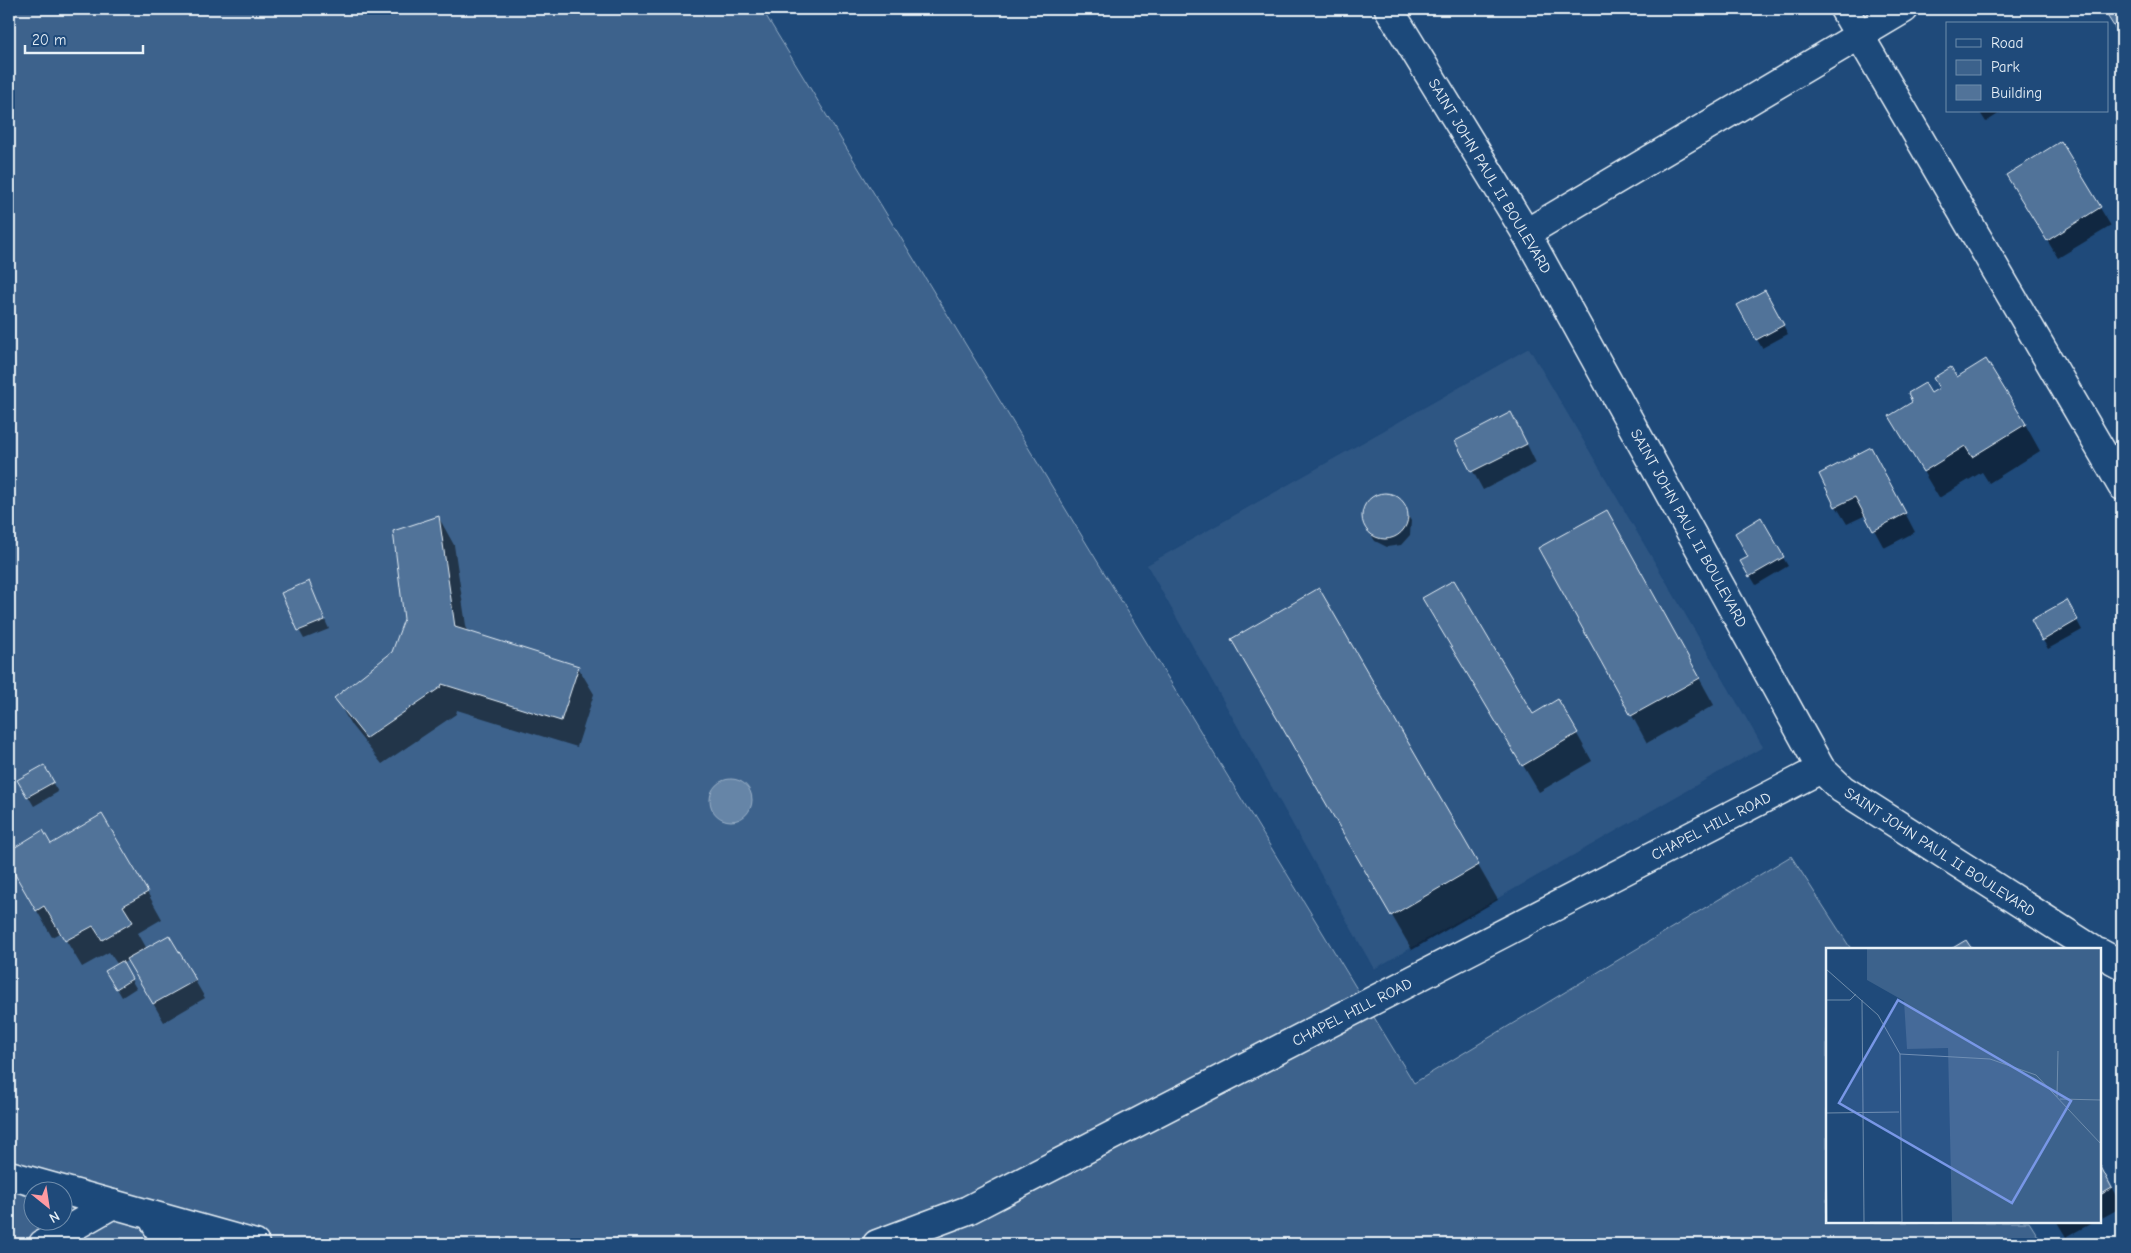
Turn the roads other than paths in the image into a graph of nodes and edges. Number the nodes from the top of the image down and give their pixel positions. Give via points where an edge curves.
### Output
1 (1389, 9) edge
2 (1844, 9) edge
3 (1904, 9) edge
4 (1860, 35) junction
5 (1526, 233) junction
6 (2122, 486) edge
7 (1821, 769) junction
8 (2090, 948) edge
9 (2101, 954) edge
10 (2122, 965) edge
11 (9, 1175) edge
12 (113, 1204) junction
13 (152, 1215) junction
14 (43, 1244) edge
15 (167, 1244) edge
16 (255, 1244) edge
17 (877, 1244) edge

1 - 5 street, SAINT JOHN PAUL II BOULEVARD
2 - 4 street
3 - 4 street
4 - 5 street
4 - 6 street
5 - 7 street, SAINT JOHN PAUL II BOULEVARD
7 - 8 street, SAINT JOHN PAUL II BOULEVARD via 1842,789
7 - 17 street, CHAPEL HILL ROAD via 968,1210
9 - 10 street
11 - 12 street
12 - 13 street
12 - 14 street
13 - 15 street
13 - 16 street

